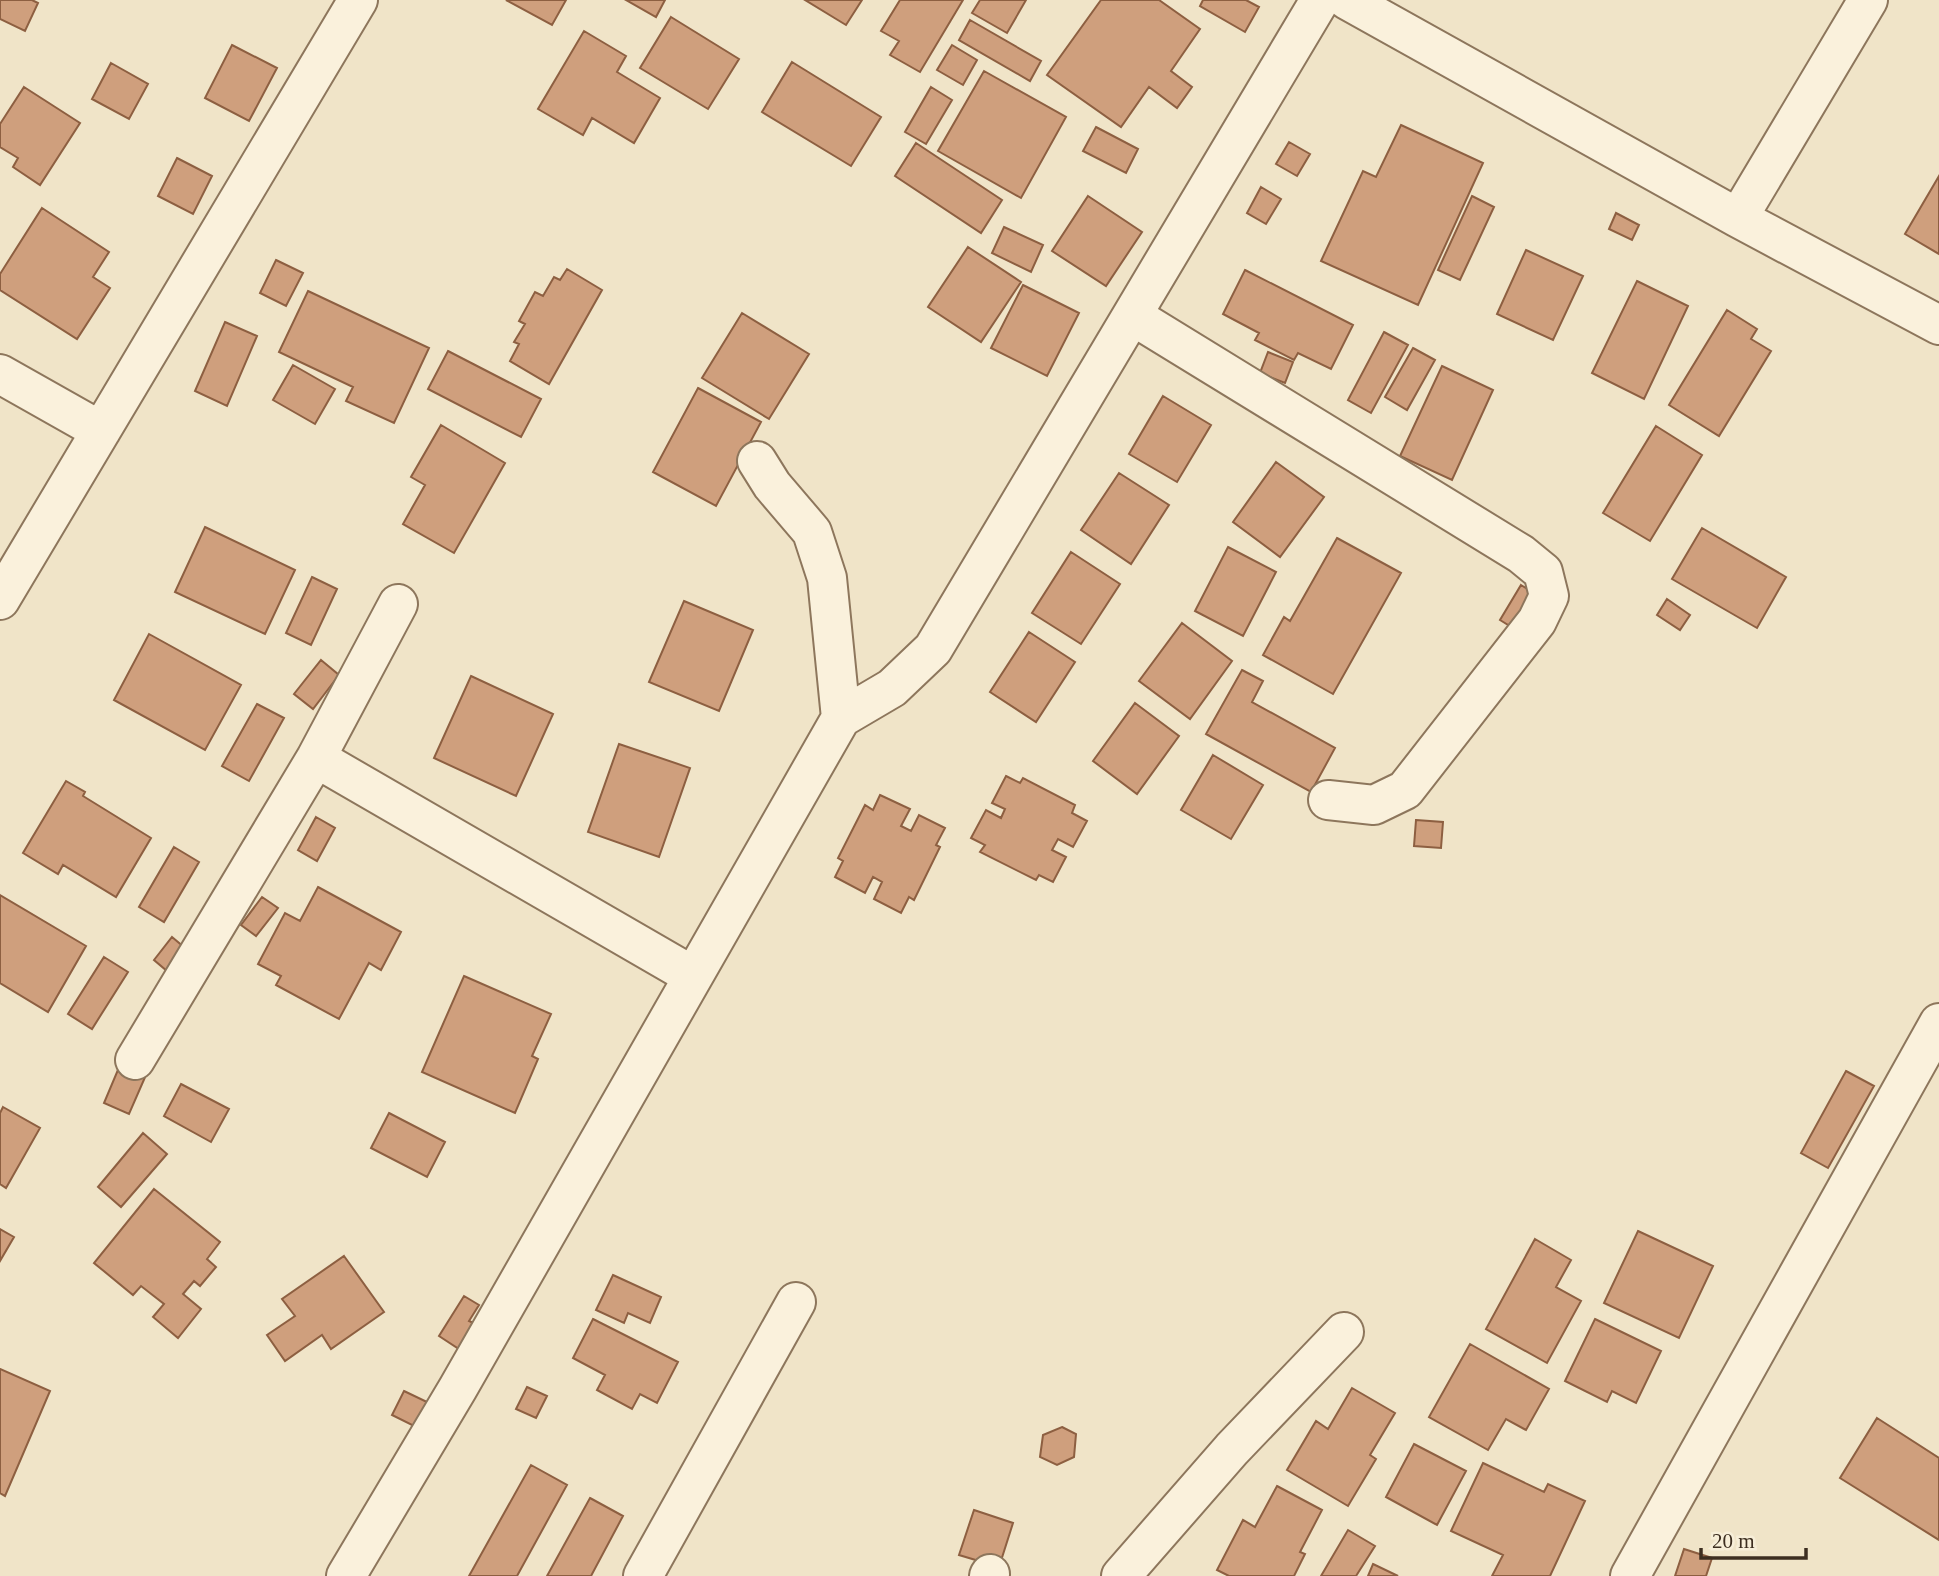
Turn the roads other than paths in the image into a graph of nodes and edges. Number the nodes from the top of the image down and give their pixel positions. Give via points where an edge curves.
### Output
1 (358, 0) edge
2 (1320, 0) edge
3 (1347, 0) edge
4 (1868, 0) edge
5 (1738, 218) junction
6 (1133, 316) junction
7 (1939, 325) edge
8 (0, 374) edge
9 (101, 431) junction
10 (757, 461) dead end
11 (0, 600) edge
12 (398, 604) dead end
13 (841, 718) junction
14 (316, 758) junction
15 (1328, 800) dead end
16 (693, 976) junction
17 (1939, 1023) edge
18 (135, 1060) dead end
19 (796, 1302) dead end
20 (1344, 1332) dead end
21 (345, 1576) edge
22 (643, 1576) edge
23 (1121, 1576) edge
24 (1630, 1576) edge

1 - 9 street
2 - 6 street
3 - 5 street
4 - 5 street
5 - 7 street
6 - 13 street via 933,649 892,688
6 - 15 street via 1544,572 1549,596 1537,621 1405,790 1374,805
8 - 9 street
9 - 11 street
10 - 13 street via 812,532 827,578
12 - 14 street
13 - 16 street
14 - 16 street
14 - 18 street
16 - 21 street
17 - 24 street
19 - 22 street
20 - 23 street via 1233,1448

